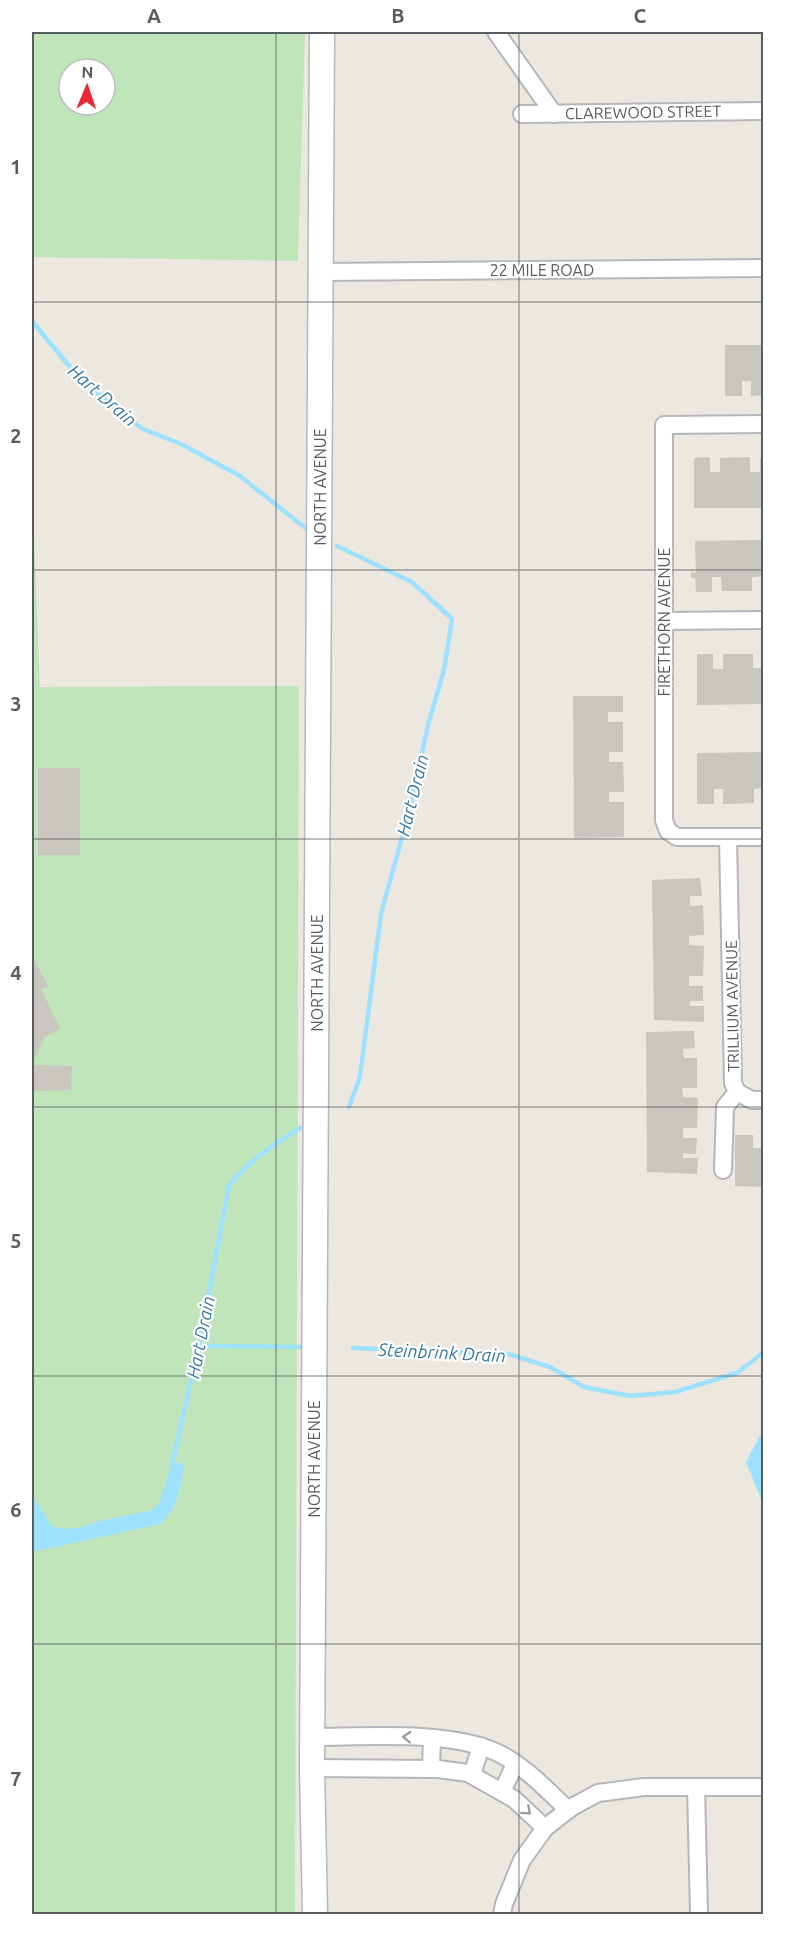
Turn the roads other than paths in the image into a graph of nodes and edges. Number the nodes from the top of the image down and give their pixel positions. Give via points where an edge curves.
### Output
1 (322, 32) edge
2 (495, 32) edge
3 (764, 111) edge
4 (522, 114) dead end
5 (554, 114) junction
6 (764, 268) edge
7 (321, 272) junction
8 (764, 424) edge
9 (764, 620) edge
10 (664, 621) junction
11 (728, 837) junction
12 (764, 837) edge
13 (737, 1092) junction
14 (764, 1100) edge
15 (723, 1170) dead end
16 (313, 1737) junction
17 (432, 1738) junction
18 (481, 1746) junction
19 (515, 1764) junction
20 (312, 1768) junction
21 (431, 1769) junction
22 (472, 1775) junction
23 (696, 1787) junction
24 (764, 1787) edge
25 (502, 1791) junction
26 (568, 1810) junction
27 (545, 1828) junction
28 (315, 1914) edge
29 (502, 1914) edge
30 (699, 1914) edge

1 - 7 street, NORTH AVENUE
2 - 5 street
3 - 5 street, CLAREWOOD STREET
4 - 5 street, CLAREWOOD STREET
6 - 7 street, 22 MILE ROAD
7 - 16 street, NORTH AVENUE
8 - 10 street, FIRETHORN AVENUE via 664,425
9 - 10 street
10 - 11 street, FIRETHORN AVENUE via 664,819 668,831 677,837
11 - 12 street
11 - 13 street, TRILLIUM AVENUE via 733,1083
13 - 14 street via 752,1100
13 - 15 street, TRILLIUM AVENUE via 724,1107
17 -> 16 street
16 - 20 street, NORTH AVENUE
17 - 18 street
17 - 21 street
18 - 19 street
18 - 22 street
19 - 25 street
19 - 26 street
20 - 21 street
20 - 28 street, NORTH AVENUE
21 - 22 street
22 - 25 street
23 - 24 street
23 - 26 street via 644,1787 598,1793
23 - 30 street
25 -> 27 street
26 - 27 street
27 - 29 street via 522,1860

